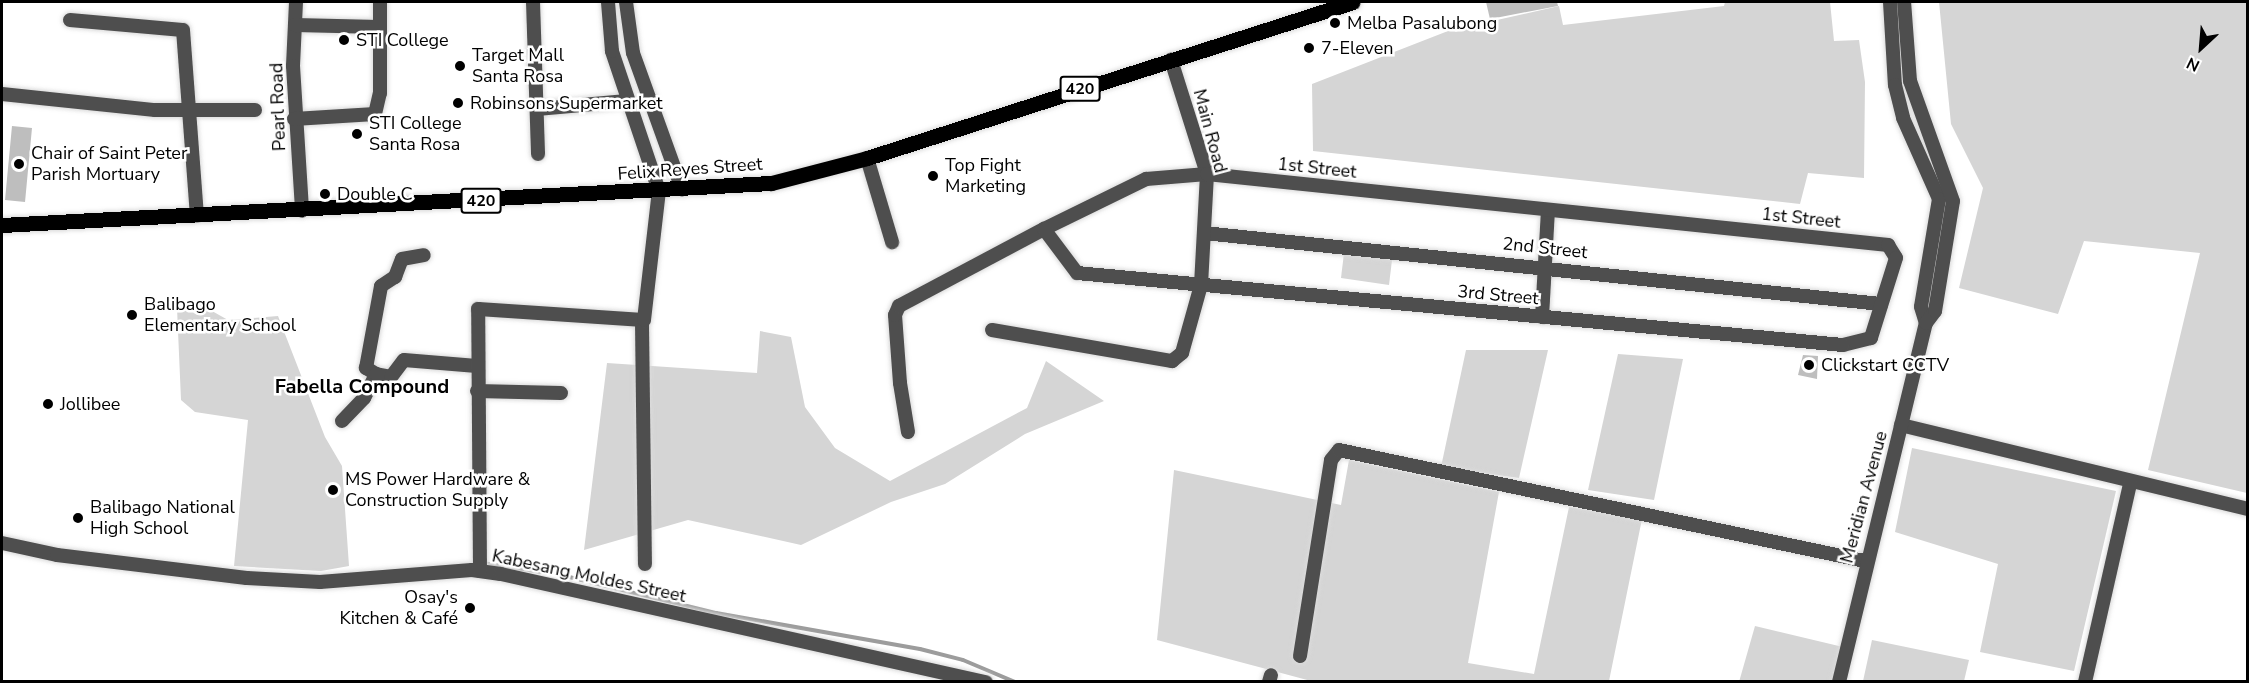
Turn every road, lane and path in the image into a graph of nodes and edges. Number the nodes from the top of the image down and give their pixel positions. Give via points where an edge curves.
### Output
1 (296, 2) edge
2 (380, 2) edge
3 (533, 2) edge
4 (608, 2) edge
5 (626, 2) edge
6 (1353, 2) edge
7 (1890, 2) edge
8 (1904, 2) edge
9 (70, 20) dead end
10 (295, 25) junction
11 (379, 27) junction
12 (1171, 60) junction
13 (2, 94) edge
14 (621, 102) junction
15 (537, 109) junction
16 (255, 110) dead end
17 (186, 111) junction
18 (294, 119) junction
19 (538, 154) dead end
20 (867, 158) junction
21 (1207, 174) junction
22 (682, 189) junction
23 (659, 191) junction
24 (302, 211) junction
25 (1548, 211) junction
26 (197, 215) junction
27 (2, 225) edge
28 (1044, 229) junction
29 (1204, 233) junction
30 (892, 242) dead end
31 (1888, 245) joint
32 (424, 255) dead end
33 (1547, 267) junction
34 (1201, 285) junction
35 (1881, 304) junction
36 (1542, 317) junction
37 (642, 323) junction
38 (1926, 323) junction
39 (992, 330) dead end
40 (477, 366) junction
41 (376, 374) junction
42 (477, 392) junction
43 (561, 393) dead end
44 (342, 421) dead end
45 (1901, 425) junction
46 (908, 432) dead end
47 (2130, 484) junction
48 (2247, 509) edge
49 (2, 543) edge
50 (1865, 561) junction
51 (645, 564) dead end
52 (480, 566) junction
53 (1300, 656) dead end
54 (986, 681) edge
55 (1839, 681) edge
56 (2085, 681) edge

1 - 10 street, Pearl Road
2 - 11 street
3 - 15 street
4 - 14 street
5 - 22 street via 633,53
6 - 12 main road, Felix Reyes Street / 420
7 - 38 street, Meridian Avenue via 1894,85 1903,118 1939,199 1921,307
8 - 38 street, Meridian Avenue via 1910,81 1953,201 1935,311
9 - 17 street via 183,30
10 - 11 street
10 - 18 street, Pearl Road
11 - 18 street via 380,93 375,114
12 - 20 main road, Felix Reyes Street / 420
12 - 21 street, Main Road
13 - 17 street
14 - 15 street
14 - 23 street
15 - 19 street
16 - 17 street
17 - 26 street
18 - 24 street, Pearl Road
20 - 22 main road, Felix Reyes Street / 420 via 794,179
20 - 30 street
21 - 25 street, 1st Street
21 - 28 street, 1st Street via 1146,179
21 - 29 street, Main Road
22 - 23 main road, Felix Reyes Street / 420
23 - 24 main road, Felix Reyes Street / 420
23 - 37 street
24 - 26 main road, Felix Reyes Street / 420
25 - 31 street, 1st Street
25 - 33 street
26 - 27 main road, Felix Reyes Street / 420
28 - 34 street, 3rd Street via 1072,271
28 - 46 street, 1st Street via 896,310
29 - 33 street, 2nd Street
29 - 34 street, Main Road
31 - 35 street, 3rd Street via 1896,258
32 - 41 street via 402,259 395,277 381,286 366,368
33 - 35 street, 2nd Street
33 - 36 street
34 - 36 street, 3rd Street
34 - 39 street, Main Road via 1187,340 1172,361
35 - 36 street, 3rd Street via 1870,338 1853,345
37 - 40 street via 479,309
37 - 51 street
38 - 45 street, Meridian Avenue
40 - 41 street via 404,360 391,377
40 - 42 street
41 - 44 street via 364,399
42 - 43 street
42 - 52 street
45 - 47 street
45 - 50 street, Meridian Avenue
47 - 48 street
47 - 56 street
49 - 52 street, Kabesang Moldes Street via 57,555 247,578 320,582
50 - 53 street via 1339,450 1331,460
50 - 55 street, Meridian Avenue
52 - 54 street, Kabesang Moldes Street

